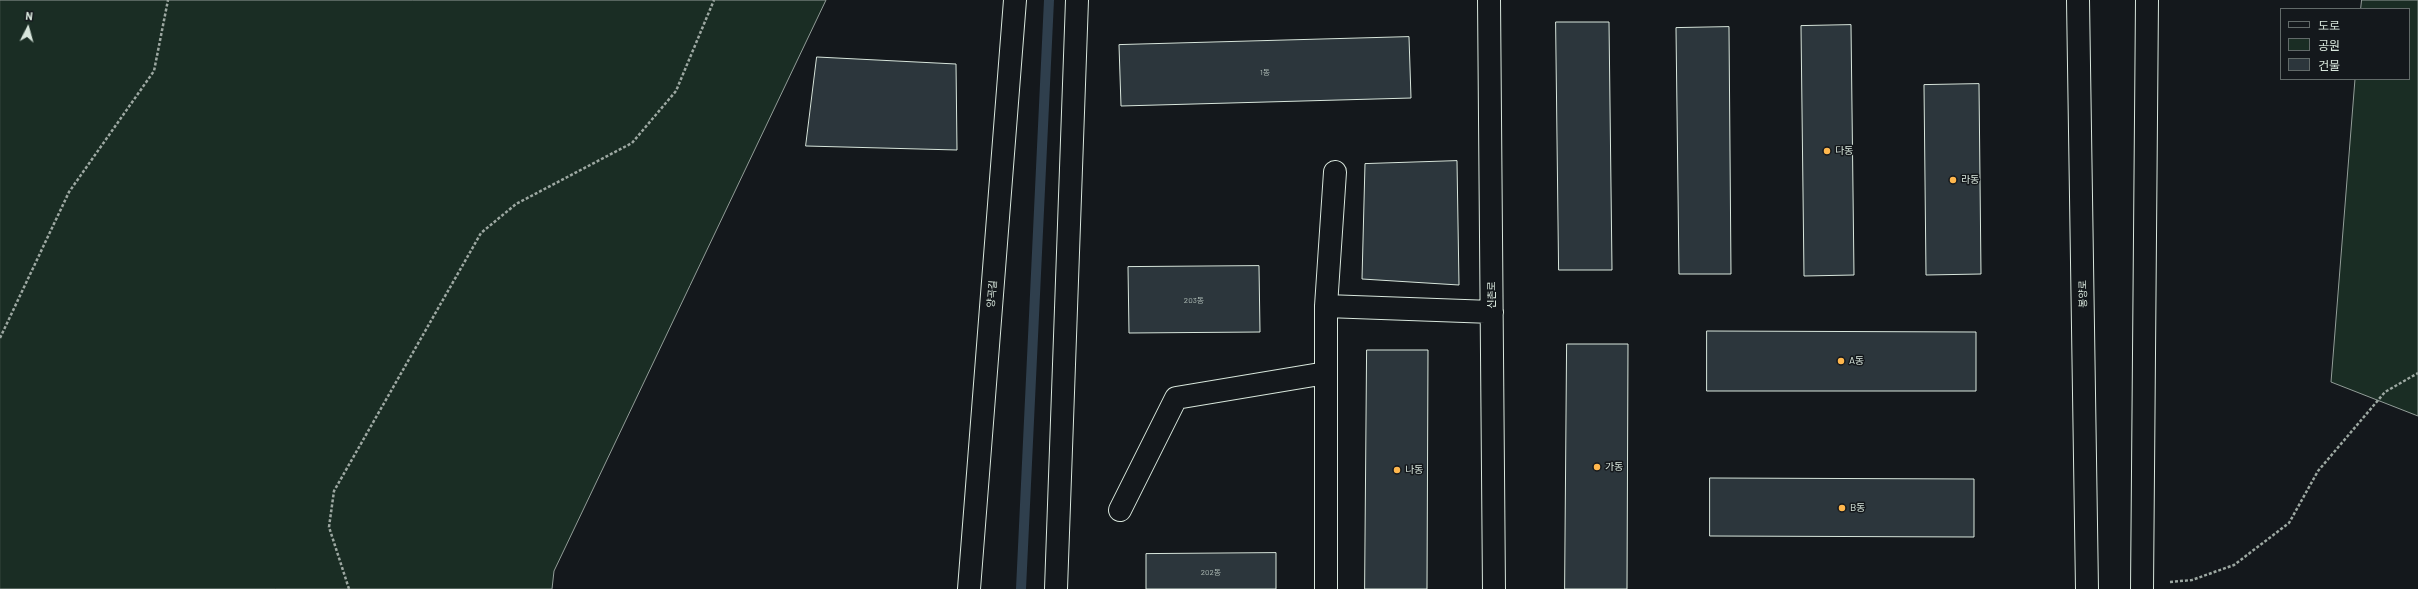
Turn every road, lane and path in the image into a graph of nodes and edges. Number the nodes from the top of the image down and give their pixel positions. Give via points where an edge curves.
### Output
1 (168, 0) edge
2 (714, 0) edge
3 (1015, 0) edge
4 (1076, 0) edge
5 (1489, 0) edge
6 (2078, 0) edge
7 (2147, 0) edge
8 (1335, 172) dead end
9 (1326, 306) junction
10 (1492, 312) junction
11 (0, 338) edge
12 (1326, 373) junction
13 (2418, 373) edge
14 (1120, 510) dead end
15 (2142, 586) edge
16 (349, 589) edge
17 (968, 589) edge
18 (1056, 589) edge
19 (1326, 589) edge
20 (1494, 589) edge
21 (2087, 589) edge

1 - 11 path via 154,71 69,192
2 - 16 path via 676,91 632,143 516,204 481,233 334,491 329,527
3 - 17 street, 양곡길
4 - 18 street
5 - 10 street, 신촌로
6 - 21 street, 봉양로
7 - 15 street
8 - 9 street
9 - 10 street
9 - 12 street
10 - 20 street, 신촌로
12 - 14 street via 1176,398
12 - 19 street
13 - 15 path via 2385,392 2318,471 2289,523 2283,528 2234,565 2192,580

